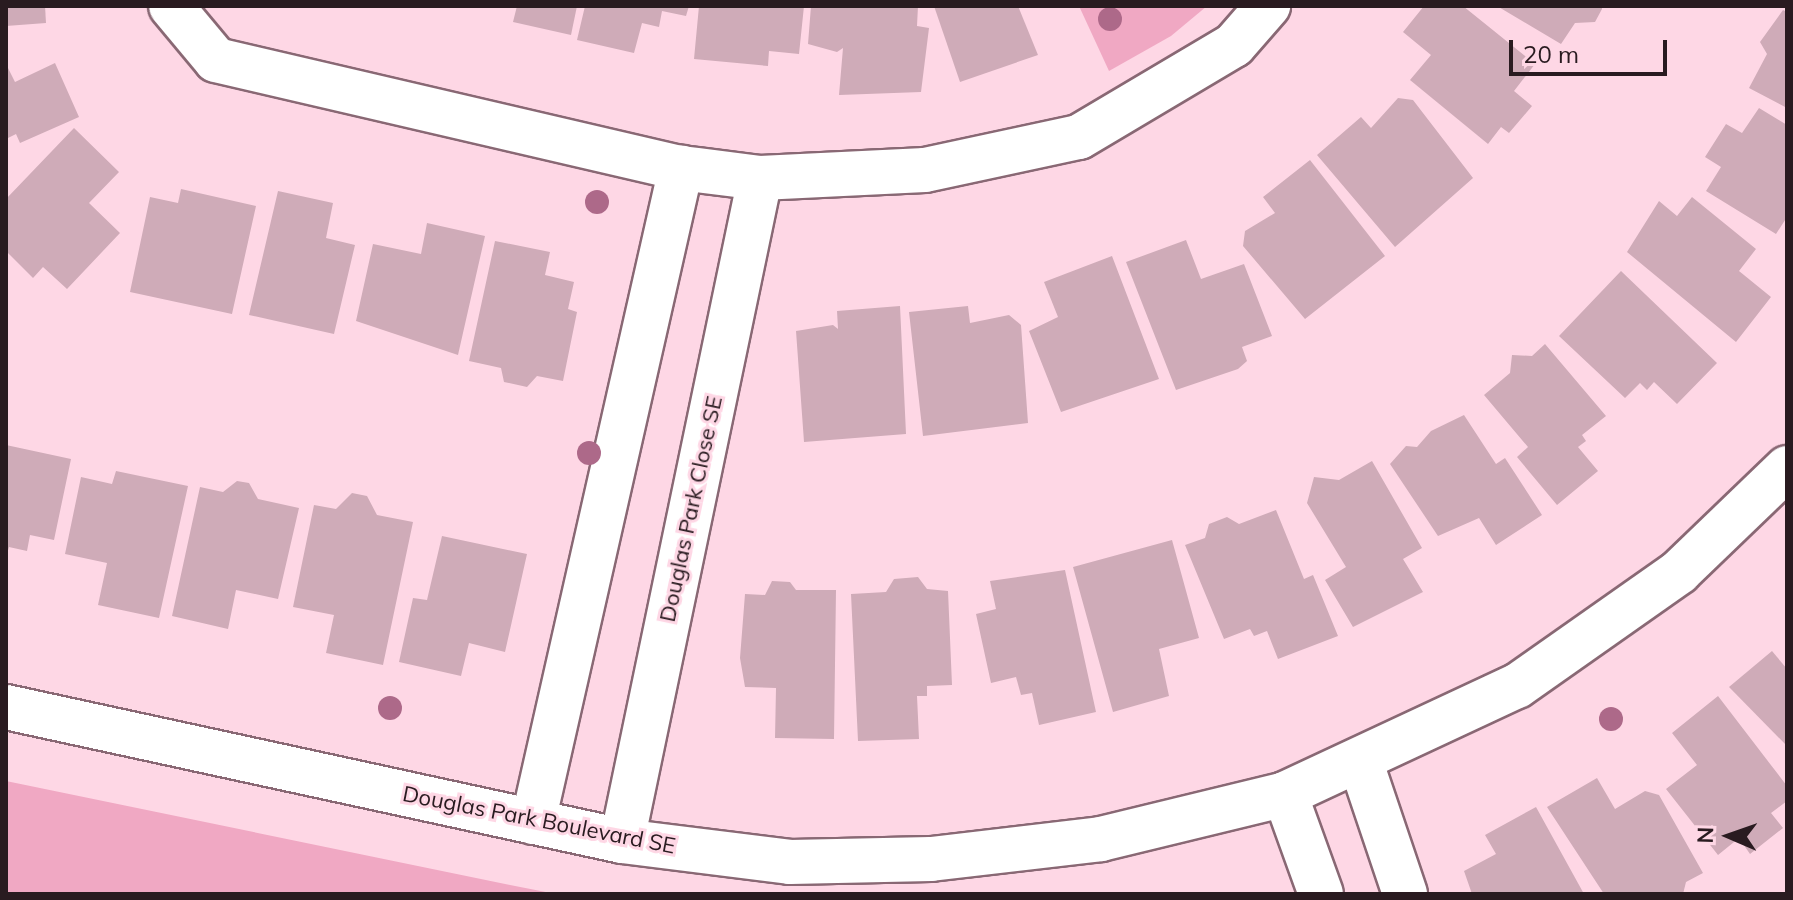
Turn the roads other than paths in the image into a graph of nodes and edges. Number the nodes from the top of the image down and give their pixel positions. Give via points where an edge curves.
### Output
1 (171, 6) edge
2 (1268, 6) edge
3 (681, 168) junction
4 (760, 178) junction
5 (1787, 468) edge
6 (6, 707) edge
7 (1361, 763) junction
8 (1285, 794) junction
9 (533, 822) junction
10 (622, 841) junction
11 (1321, 894) edge
12 (1405, 894) edge

1 - 3 street via 216,60
2 - 4 street via 1234,45 1079,137 925,170
3 - 4 street
3 - 9 street
4 - 10 street, Douglas Park Close SE
5 - 7 street, Douglas Park Boulevard SE via 1679,572 1517,686
6 - 9 street, Douglas Park Boulevard SE
7 - 8 street, Douglas Park Boulevard SE
7 - 12 street
8 - 10 street, Douglas Park Boulevard SE via 1101,839 931,859 790,862
8 - 11 street
9 - 10 street, Douglas Park Boulevard SE

